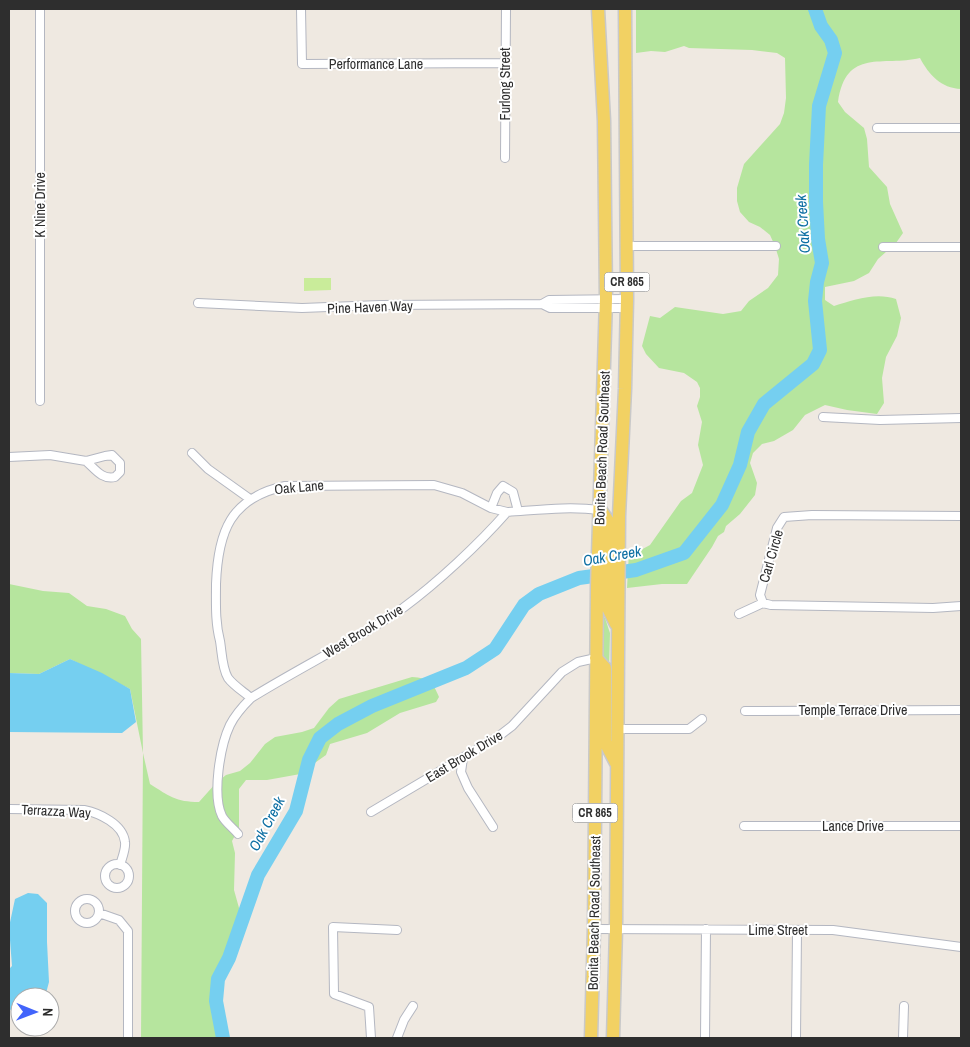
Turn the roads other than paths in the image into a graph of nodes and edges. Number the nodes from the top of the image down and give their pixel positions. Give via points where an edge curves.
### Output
1 (40, 9) edge
2 (301, 9) edge
3 (506, 9) edge
4 (598, 9) edge
5 (625, 9) edge
6 (506, 63) junction
7 (877, 128) dead end
8 (961, 128) edge
9 (505, 158) dead end
10 (627, 246) junction
11 (776, 246) dead end
12 (883, 247) dead end
13 (961, 247) edge
14 (198, 303) dead end
15 (626, 303) junction
16 (606, 304) junction
17 (40, 401) dead end
18 (823, 417) dead end
19 (961, 418) edge
20 (192, 453) dead end
21 (9, 457) edge
22 (86, 461) dead end
23 (250, 499) junction
24 (490, 508) junction
25 (600, 509) junction
26 (518, 511) junction
27 (507, 512) junction
28 (961, 516) edge
29 (608, 554) junction
30 (607, 588) junction
31 (763, 603) junction
32 (961, 606) edge
33 (739, 614) dead end
34 (596, 658) junction
35 (251, 698) junction
36 (745, 710) dead end
37 (961, 710) edge
38 (702, 719) dead end
39 (617, 729) junction
40 (463, 758) junction
41 (617, 766) junction
42 (9, 809) edge
43 (371, 812) dead end
44 (744, 826) dead end
45 (961, 826) edge
46 (493, 827) dead end
47 (238, 834) dead end
48 (120, 865) dead end
49 (99, 914) dead end
50 (594, 929) junction
51 (616, 929) junction
52 (397, 930) dead end
53 (706, 930) junction
54 (798, 930) junction
55 (961, 947) edge
56 (413, 1006) dead end
57 (904, 1006) dead end
58 (128, 1018) junction
59 (122, 1038) edge
60 (128, 1038) edge
61 (371, 1038) edge
62 (396, 1038) edge
63 (591, 1038) edge
64 (613, 1038) edge
65 (705, 1038) edge
66 (796, 1038) edge
67 (903, 1038) edge

1 - 17 street, K Nine Drive
2 - 6 street, Performance Lane via 302,64
3 - 6 street, Furlong Street
4 - 16 main road, Bonita Beach Road Southeast / CR 865 via 604,122
5 - 10 main road, Bonita Beach Road Southeast / CR 865
6 - 9 street, Furlong Street
7 - 8 street
10 - 11 street
10 - 15 main road, Bonita Beach Road Southeast / CR 865
12 - 13 street
14 - 16 street, Pine Haven Way via 302,308 542,304 549,300
15 - 16 street, Pine Haven Way
15 - 29 main road, Bonita Beach Road Southeast / CR 865
16 - 25 main road, Bonita Beach Road Southeast / CR 865
18 - 19 street via 880,420
20 - 23 street via 208,469
21 - 22 street via 50,454
23 - 24 street, Oak Lane via 264,491 285,486 425,484 462,493
23 - 35 street, Oak Lane via 236,512 222,538 216,601 217,632 224,669 233,683
24 - 26 street via 503,486 513,492
24 - 27 street, Oak Lane
25 - 26 street
25 - 29 main road via 608,521
26 - 27 street
27 - 35 street, West Brook Drive via 454,564 402,608
28 - 31 street, Carl Circle via 784,517 777,528 760,595
29 - 30 main road, Bonita Beach Road Southeast / CR 865
29 - 30 main road, Bonita Beach Road Southeast / CR 865
30 - 34 main road, Bonita Beach Road Southeast / CR 865
30 - 39 main road, Bonita Beach Road Southeast / CR 865 via 618,629
31 - 32 street, Carl Circle via 790,606
31 - 33 street
34 - 40 street, East Brook Drive via 578,662 562,672 512,726
34 - 41 main road via 605,668 605,742
34 - 50 main road, Bonita Beach Road Southeast / CR 865
35 - 47 street, West Brook Drive via 230,725 217,775 222,816
36 - 37 street, Temple Terrace Drive
38 - 39 street via 688,729
39 - 41 main road, Bonita Beach Road Southeast / CR 865
40 - 43 street, East Brook Drive
40 - 46 street via 460,772
41 - 51 main road, Bonita Beach Road Southeast / CR 865
42 - 48 street, Terrazza Way via 95,812 118,828 125,840
44 - 45 street, Lance Drive
49 - 58 street via 119,920 128,931
50 - 51 street, Lime Street
50 - 63 main road, Bonita Beach Road Southeast / CR 865
51 - 53 street, Lime Street
51 - 64 main road, Bonita Beach Road Southeast / CR 865
52 - 61 street via 333,927 334,994 369,1007
53 - 54 street, Lime Street
53 - 65 street
54 - 55 street, Lime Street via 845,930
54 - 66 street
56 - 62 street
57 - 67 street
58 - 59 street
58 - 60 street

